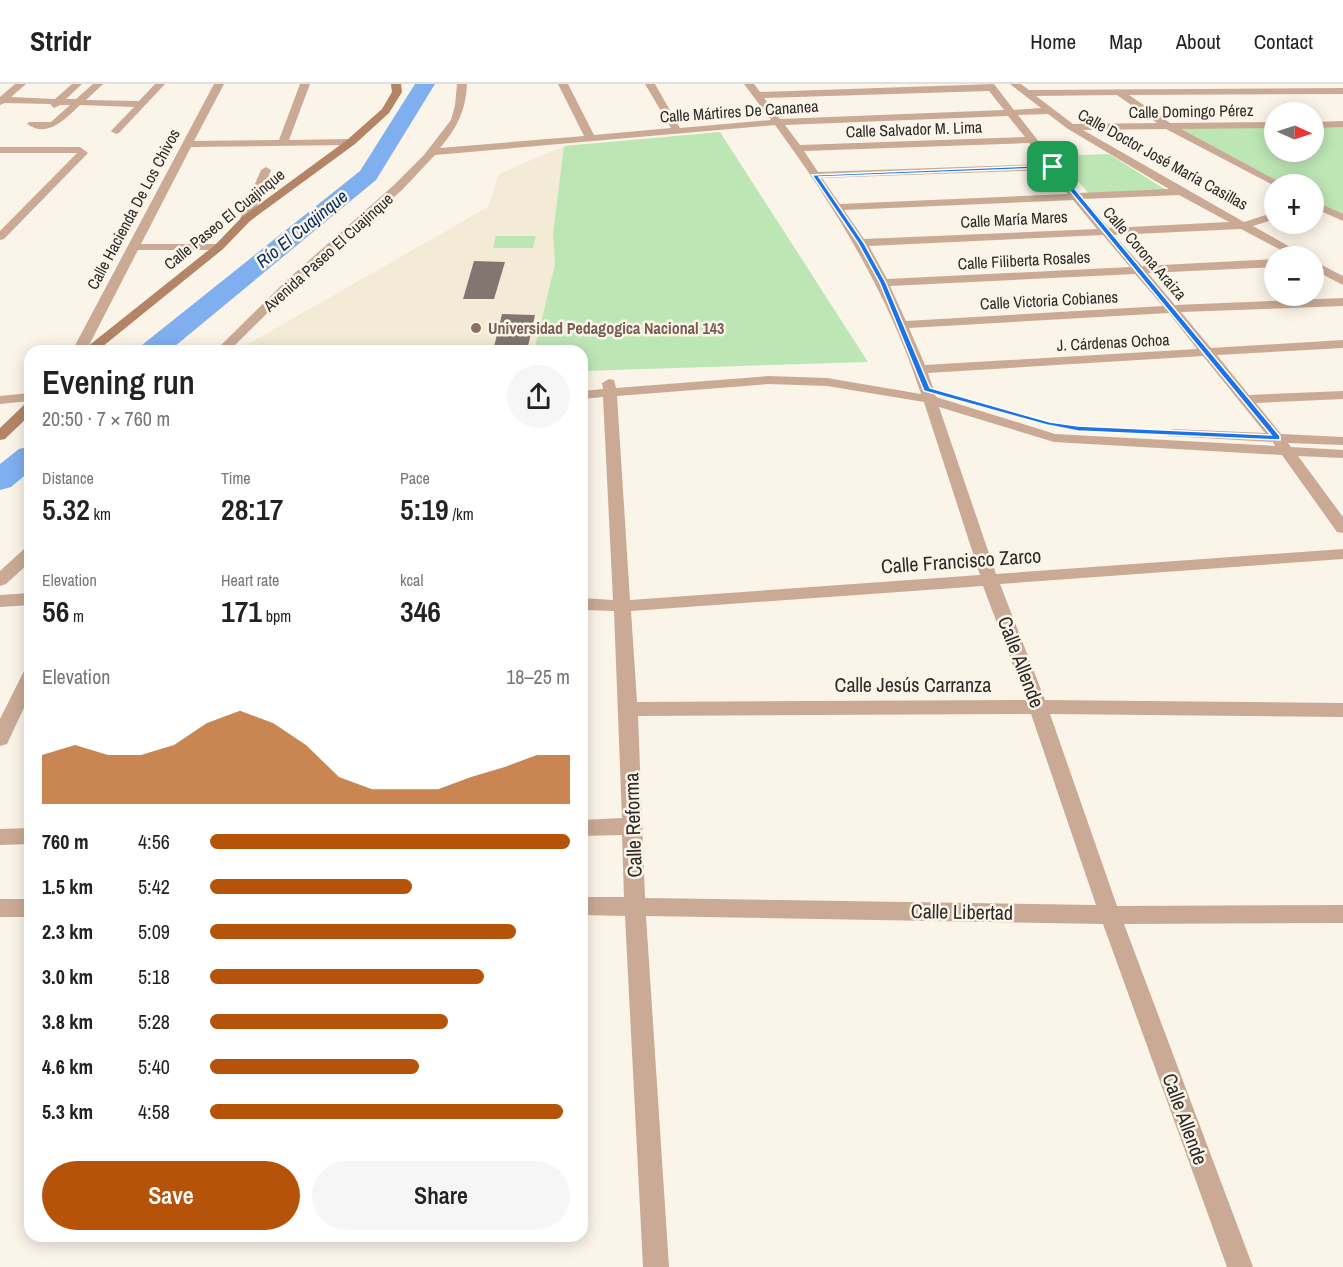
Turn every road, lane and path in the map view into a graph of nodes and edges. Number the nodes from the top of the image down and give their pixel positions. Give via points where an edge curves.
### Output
1 (21, 84) edge
2 (77, 84) edge
3 (98, 84) edge
4 (160, 84) edge
5 (219, 84) edge
6 (305, 84) edge
7 (396, 84) edge
8 (462, 84) edge
9 (563, 84) edge
10 (650, 84) edge
11 (749, 84) edge
12 (1015, 84) edge
13 (1106, 84) edge
14 (990, 86) edge
15 (1343, 91) edge
16 (1028, 93) junction
17 (757, 94) junction
18 (1122, 94) junction
19 (0, 101) edge
20 (57, 102) junction
21 (78, 102) junction
22 (141, 104) junction
23 (48, 109) dead end
24 (1049, 111) junction
25 (1011, 113) junction
26 (40, 117) dead end
27 (779, 122) junction
28 (1343, 124) edge
29 (1264, 125) edge
30 (1324, 125) edge
31 (1168, 126) junction
32 (1071, 128) junction
33 (676, 129) junction
34 (116, 131) dead end
35 (590, 137) junction
36 (1032, 140) junction
37 (283, 142) junction
38 (351, 142) junction
39 (187, 144) junction
40 (797, 148) junction
41 (0, 150) edge
42 (432, 152) junction
43 (1053, 167) junction
44 (266, 170) dead end
45 (815, 175) junction
46 (1264, 177) edge
47 (1181, 192) junction
48 (1076, 197) junction
49 (837, 207) junction
50 (1324, 209) edge
51 (246, 219) junction
52 (1264, 219) edge
53 (1343, 219) edge
54 (1245, 225) junction
55 (1105, 231) junction
56 (2, 233) edge
57 (861, 243) junction
58 (1282, 246) edge
59 (132, 247) junction
60 (219, 247) junction
61 (1264, 264) edge
62 (1139, 271) junction
63 (1324, 271) edge
64 (1343, 281) edge
65 (883, 283) junction
66 (1343, 302) edge
67 (1172, 309) junction
68 (901, 325) junction
69 (1343, 344) edge
70 (82, 345) edge
71 (96, 345) edge
72 (228, 345) edge
73 (1208, 354) junction
74 (920, 369) junction
75 (588, 385) edge
76 (610, 388) junction
77 (588, 393) edge
78 (928, 395) junction
79 (1343, 395) edge
80 (24, 398) edge
81 (1245, 399) junction
82 (0, 400) edge
83 (24, 413) edge
84 (0, 436) edge
85 (1277, 438) junction
86 (1343, 441) edge
87 (1288, 453) junction
88 (1343, 454) edge
89 (1343, 528) edge
90 (1343, 554) edge
91 (24, 559) edge
92 (0, 580) edge
93 (990, 580) junction
94 (24, 599) edge
95 (0, 601) edge
96 (588, 604) edge
97 (623, 606) junction
98 (24, 689) edge
99 (1038, 707) junction
100 (628, 709) junction
101 (1343, 710) edge
102 (0, 739) edge
103 (633, 826) junction
104 (588, 828) edge
105 (24, 836) edge
106 (0, 837) edge
107 (588, 906) edge
108 (635, 906) junction
109 (0, 908) edge
110 (24, 908) edge
111 (1343, 914) edge
112 (1110, 915) junction
113 (657, 1267) edge
114 (1240, 1267) edge

1 - 19 street
2 - 20 street
3 - 21 street
4 - 22 street
5 - 39 street, Calle Hacienda De Los Chivos
6 - 37 street
7 - 38 street, Calle Paseo El Cuajinque via 397,92 386,111
8 - 42 street, Avenida Paseo El Cuajinque via 455,122
9 - 35 street
10 - 33 street
11 - 17 street, Calle Allende
12 - 16 street, Calle Doctor José María Casillas
13 - 18 street
14 - 17 street
14 - 25 street, Calle Corona Araiza
15 - 18 street
16 - 18 street
16 - 24 street, Calle Doctor José María Casillas
17 - 27 street, Calle Allende
18 - 31 street
19 - 20 street
20 - 21 street
20 - 23 street
21 - 22 street
21 - 26 street via 54,124 32,124
22 - 34 street
24 - 25 street, Calle Mártires De Cananea
24 - 32 street, Calle Doctor José María Casillas
25 - 27 street, Calle Mártires De Cananea
25 - 36 street, Calle Corona Araiza
27 - 33 street, Calle Mártires De Cananea
27 - 40 street, Calle Allende
28 - 30 street
29 - 31 street, Calle Domingo Pérez
31 - 32 street, Calle Domingo Pérez
31 - 46 street
32 - 47 street, Calle Doctor José María Casillas
33 - 35 street, Calle Mártires De Cananea
35 - 42 street, Calle Mártires De Cananea
36 - 40 street, Calle Salvador M. Lima
36 - 43 street, Calle Corona Araiza
37 - 38 street
37 - 39 street
38 - 51 street, Calle Paseo El Cuajinque
39 - 59 street, Calle Hacienda De Los Chivos
40 - 45 street, Calle Allende
41 - 56 street via 83,153
42 - 72 street, Avenida Paseo El Cuajinque via 399,188
43 - 45 street
43 - 48 street, Calle Corona Araiza
44 - 51 street
45 - 49 street, Calle Allende
47 - 48 street
47 - 54 street, Calle Doctor José María Casillas
48 - 49 street
48 - 55 street, Calle Corona Araiza
49 - 57 street, Calle Allende
50 - 53 street
51 - 60 street, Calle Paseo El Cuajinque
52 - 54 street, Calle María Mares
54 - 55 street, Calle María Mares
54 - 58 street, Calle Doctor José María Casillas
55 - 57 street, Calle María Mares
55 - 62 street, Calle Corona Araiza
57 - 65 street, Calle Allende
59 - 60 street
59 - 70 street, Calle Hacienda De Los Chivos
60 - 71 street, Calle Paseo El Cuajinque
61 - 62 street, Calle Filiberta Rosales
62 - 65 street, Calle Filiberta Rosales
62 - 67 street, Calle Corona Araiza
63 - 64 street
65 - 68 street, Calle Allende
66 - 67 street, Calle Victoria Cobianes
67 - 68 street, Calle Victoria Cobianes
67 - 73 street, Calle Corona Araiza
68 - 74 street, Calle Allende
69 - 73 street, J. Cárdenas Ochoa
73 - 74 street, J. Cárdenas Ochoa
73 - 81 street, Calle Corona Araiza
74 - 78 street, Calle Allende
75 - 76 street
76 - 77 street
76 - 78 street via 769,380 827,382
76 - 97 street, Calle Reforma
78 - 85 street via 1078,429
78 - 87 street via 1054,438
78 - 93 street, Calle Allende
79 - 81 street
80 - 82 street
81 - 85 street, Calle Corona Araiza
83 - 84 street
85 - 86 street
85 - 87 street, Calle Corona Araiza
87 - 88 street
87 - 89 street, Calle Corona Araiza
90 - 93 street, Calle Francisco Zarco
91 - 92 street
93 - 97 street, Calle Francisco Zarco
93 - 99 street, Calle Allende
94 - 95 street
96 - 97 street, Calle Francisco Zarco
97 - 100 street, Calle Reforma
98 - 102 street
99 - 100 street, Calle Jesús Carranza
99 - 101 street, Calle Jesús Carranza
99 - 112 street, Calle Allende
100 - 103 street, Calle Reforma
103 - 104 street
103 - 108 street, Calle Reforma
105 - 106 street
107 - 108 street, Calle Libertad
108 - 112 street, Calle Libertad
108 - 113 street, Calle Reforma
109 - 110 street
111 - 112 street, Calle Libertad
112 - 114 street, Calle Allende

